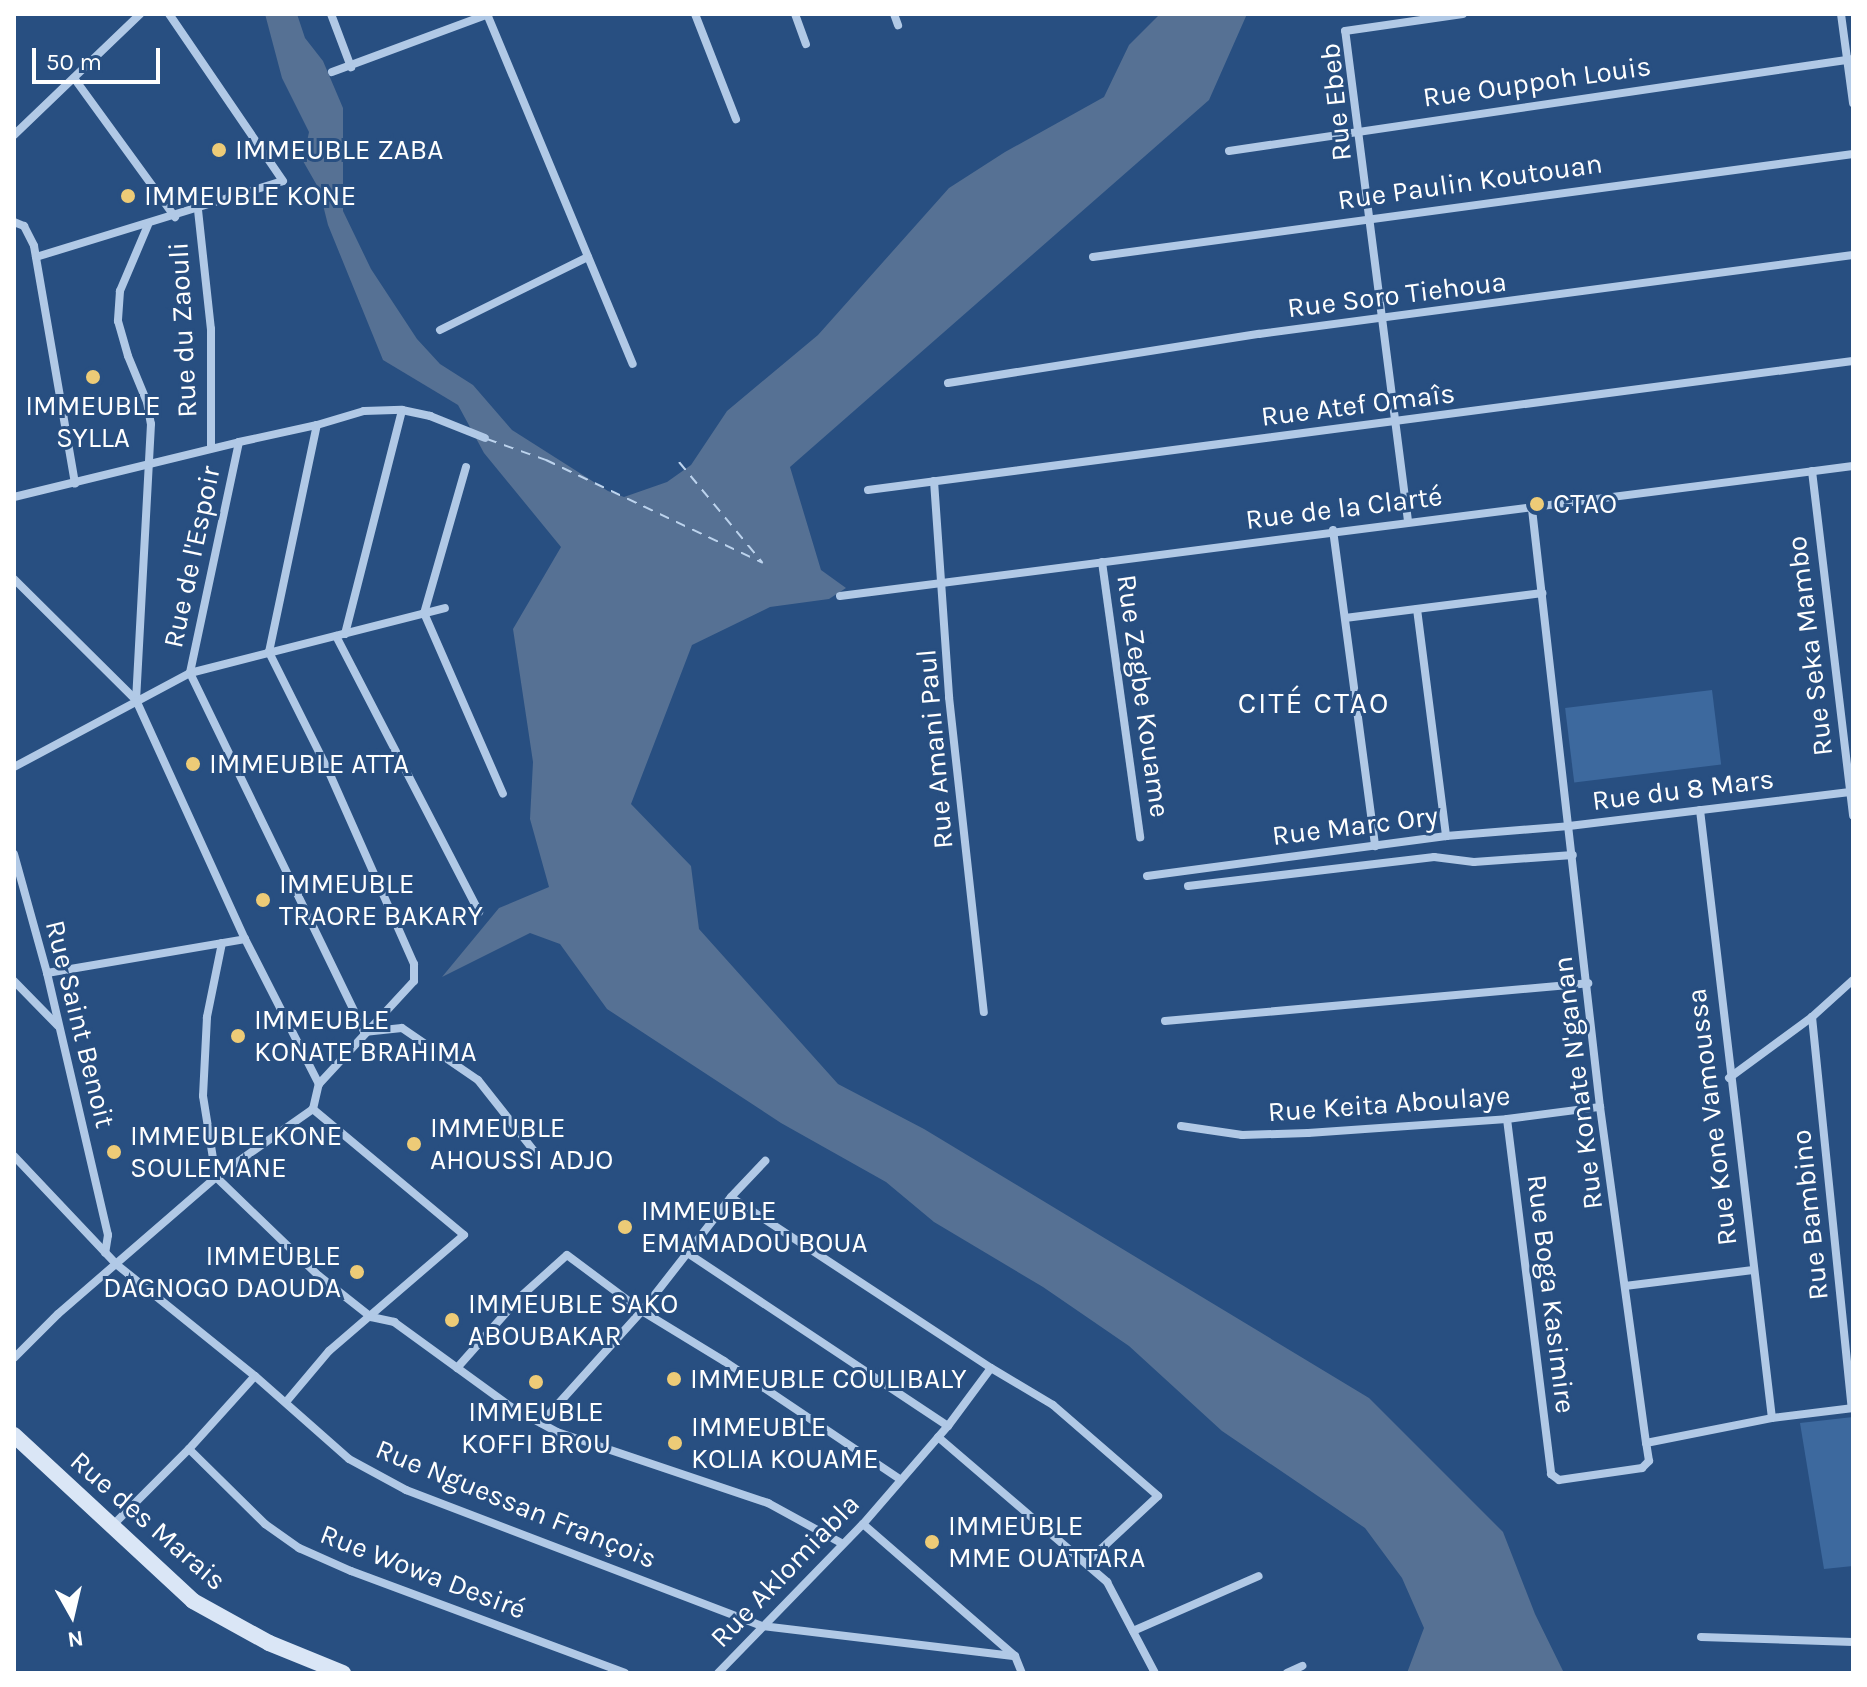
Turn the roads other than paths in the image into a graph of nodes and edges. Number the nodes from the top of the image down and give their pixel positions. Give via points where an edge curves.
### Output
1 (140, 14) edge
2 (169, 14) edge
3 (331, 14) edge
4 (487, 14) edge
5 (695, 14) edge
6 (795, 14) edge
7 (894, 14) edge
8 (1463, 14) edge
9 (1841, 14) edge
10 (898, 25) dead end
11 (806, 44) dead end
12 (1850, 60) edge
13 (351, 67) junction
14 (332, 72) dead end
15 (74, 78) junction
16 (1853, 103) edge
17 (736, 119) dead end
18 (1359, 130) junction
19 (14, 135) edge
20 (1229, 151) dead end
21 (1853, 154) edge
22 (198, 210) junction
23 (175, 217) junction
24 (1371, 217) junction
25 (14, 222) edge
26 (148, 225) junction
27 (1853, 255) edge
28 (36, 257) junction
29 (588, 257) junction
30 (1093, 257) dead end
31 (1383, 320) junction
32 (440, 330) dead end
33 (1853, 361) edge
34 (633, 364) dead end
35 (948, 383) dead end
36 (402, 410) junction
37 (1398, 422) junction
38 (317, 425) junction
39 (485, 438) dead end
40 (239, 442) junction
41 (211, 448) junction
42 (150, 465) junction
43 (1853, 466) edge
44 (466, 467) dead end
45 (1812, 471) junction
46 (934, 481) junction
47 (75, 483) junction
48 (868, 490) dead end
49 (14, 497) edge
50 (1532, 509) junction
51 (1408, 521) junction
52 (1333, 530) junction
53 (1102, 562) junction
54 (14, 579) edge
55 (943, 584) junction
56 (1542, 593) junction
57 (840, 596) dead end
58 (445, 608) dead end
59 (1417, 609) junction
60 (424, 613) junction
61 (1345, 618) junction
62 (341, 635) junction
63 (269, 652) junction
64 (190, 673) junction
65 (136, 700) junction
66 (14, 767) edge
67 (1850, 792) junction
68 (503, 794) dead end
69 (1700, 810) junction
70 (1853, 816) edge
71 (1569, 826) junction
72 (1446, 836) junction
73 (1140, 837) dead end
74 (1375, 846) junction
75 (14, 854) edge
76 (1573, 855) junction
77 (1147, 876) dead end
78 (1188, 886) dead end
79 (479, 912) dead end
80 (245, 939) junction
81 (222, 943) junction
82 (47, 973) junction
83 (1853, 980) edge
84 (14, 981) edge
85 (1588, 983) junction
86 (984, 1012) dead end
87 (1812, 1017) junction
88 (1165, 1021) dead end
89 (59, 1026) junction
90 (364, 1032) junction
91 (1729, 1078) junction
92 (319, 1084) junction
93 (1600, 1107) junction
94 (313, 1109) junction
95 (1507, 1119) junction
96 (1181, 1126) dead end
97 (14, 1156) edge
98 (538, 1156) dead end
99 (765, 1161) dead end
100 (216, 1177) junction
101 (731, 1197) junction
102 (105, 1253) junction
103 (689, 1254) junction
104 (116, 1264) junction
105 (1753, 1270) junction
106 (1625, 1286) junction
107 (642, 1311) junction
108 (371, 1317) junction
109 (14, 1358) edge
110 (457, 1368) junction
111 (991, 1368) junction
112 (255, 1376) junction
113 (286, 1402) junction
114 (1853, 1408) edge
115 (1772, 1418) junction
116 (541, 1423) junction
117 (948, 1426) junction
118 (14, 1435) edge
119 (938, 1437) junction
120 (1646, 1443) junction
121 (189, 1449) junction
122 (901, 1480) junction
123 (863, 1524) junction
124 (111, 1527) junction
125 (841, 1543) junction
126 (1086, 1563) junction
127 (1259, 1576) dead end
128 (762, 1626) junction
129 (1133, 1631) junction
130 (1701, 1637) dead end
131 (1853, 1642) edge
132 (1015, 1656) junction
133 (1302, 1666) dead end
134 (343, 1673) edge
135 (625, 1673) edge
136 (718, 1673) edge
137 (1022, 1673) edge
138 (1155, 1673) edge
139 (1287, 1673) edge

1 - 15 street
2 - 22 street via 283,181
3 - 13 street
4 - 13 street
4 - 29 street
5 - 17 street
6 - 11 street
7 - 10 street
8 - 18 street, Rue Ebeb via 1346,30
9 - 12 street
12 - 16 street
12 - 18 street, Rue Ouppoh Louis
13 - 14 street
15 - 19 street
15 - 23 street
18 - 20 street, Rue Ouppoh Louis
18 - 24 street, Rue Ebeb
21 - 24 street, Rue Paulin Koutouan
22 - 23 street
22 - 41 street, Rue du Zaouli via 211,329
23 - 26 street
24 - 30 street, Rue Paulin Koutouan
24 - 31 street, Rue Ebeb
25 - 28 street via 24,226
26 - 28 street
26 - 42 street via 120,291 118,321 147,402
27 - 31 street, Rue Soro Tiehoua
28 - 47 street
29 - 32 street
29 - 34 street
31 - 35 street, Rue Soro Tiehoua
31 - 37 street, Rue Ebeb
33 - 37 street, Rue Atef Omaîs
36 - 38 street via 364,411
36 - 39 street
36 - 62 street
37 - 46 street, Rue Atef Omaîs
37 - 51 street, Rue Ebeb
38 - 40 street
38 - 63 street
40 - 41 street, Rue de l'Espoir
40 - 64 street, Rue de l'Espoir
41 - 42 street, Rue de l'Espoir
42 - 47 street, Rue de l'Espoir
42 - 65 street
43 - 45 street, Rue de la Clarté
44 - 60 street
45 - 50 street, Rue de la Clarté
45 - 67 street, Rue Seka Mambo
46 - 48 street, Rue Atef Omaîs
46 - 55 street, Rue Amani Paul
47 - 49 street, Rue de l'Espoir
50 - 51 street, Rue de la Clarté
50 - 56 street, Rue Konate N'ganan
51 - 52 street, Rue de la Clarté
52 - 53 street, Rue de la Clarté
52 - 61 street
53 - 55 street, Rue de la Clarté
53 - 73 street, Rue Zegbe Kouame
54 - 65 street
55 - 57 street, Rue de la Clarté
55 - 86 street, Rue Amani Paul via 949,697
56 - 59 street
56 - 71 street, Rue Konate N'ganan
58 - 60 street
59 - 61 street
59 - 72 street
60 - 62 street
60 - 68 street
61 - 74 street
62 - 63 street
62 - 79 street
63 - 64 street
63 - 90 street via 414,964 414,981
64 - 65 street
64 - 90 street
65 - 66 street
65 - 80 street
67 - 69 street, Rue du 8 Mars
67 - 70 street, Rue Seka Mambo
69 - 71 street, Rue du 8 Mars
69 - 91 street, Rue Kone Vamoussa
71 - 72 street, Rue Marc Ory
71 - 76 street, Rue Konate N'ganan
72 - 74 street, Rue Marc Ory
74 - 77 street, Rue Marc Ory
75 - 82 street, Rue Saint Benoit
76 - 78 street via 1474,862 1434,857
76 - 85 street, Rue Konate N'ganan
80 - 81 street
80 - 92 street
81 - 82 street
81 - 100 street via 207,1017 203,1096
82 - 89 street, Rue Saint Benoit
83 - 87 street
84 - 89 street
85 - 88 street
85 - 93 street, Rue Konate N'ganan
87 - 91 street
87 - 114 street, Rue Bambino
89 - 102 street, Rue Saint Benoit via 108,1235
90 - 92 street
90 - 98 street via 402,1028 478,1080
91 - 105 street, Rue Kone Vamoussa
92 - 94 street
93 - 95 street, Rue Keita Aboulaye
93 - 106 street, Rue Konate N'ganan
94 - 100 street
94 - 108 street via 464,1235
95 - 96 street, Rue Keita Aboulaye via 1242,1135
95 - 120 street, Rue Boga Kasimire via 1551,1474 1559,1480 1642,1468 1649,1461
97 - 102 street, Rue Nguessan François
99 - 101 street
100 - 104 street
100 - 108 street via 319,1276
101 - 103 street
101 - 111 street
102 - 104 street, Rue Nguessan François
103 - 107 street
103 - 117 street
104 - 109 street
104 - 112 street, Rue Nguessan François
105 - 106 street
105 - 115 street, Rue Kone Vamoussa
106 - 120 street, Rue Konate N'ganan
107 - 110 street via 567,1255 519,1298
107 - 116 street
107 - 122 street
108 - 110 street via 394,1322
108 - 113 street via 329,1351
110 - 116 street
111 - 117 street, Rue Aklomiabla
111 - 126 street via 1053,1405 1158,1496
112 - 113 street, Rue Nguessan François
112 - 121 street
113 - 128 street, Rue Nguessan François via 349,1459 406,1490
114 - 115 street
115 - 120 street
116 - 125 street via 768,1503
117 - 119 street, Rue Aklomiabla
118 - 124 street, Rue des Marais
119 - 122 street, Rue Aklomiabla
119 - 126 street
121 - 124 street
121 - 135 street, Rue Wowa Desiré via 265,1524 299,1548
122 - 123 street, Rue Aklomiabla
123 - 125 street, Rue Aklomiabla
123 - 132 street
124 - 134 street, Rue des Marais via 193,1601 269,1643
125 - 128 street, Rue Aklomiabla
126 - 129 street via 1107,1582
127 - 129 street
128 - 132 street, Rue Nguessan François
128 - 136 street, Rue Aklomiabla
129 - 138 street
130 - 131 street
132 - 137 street
133 - 139 street

